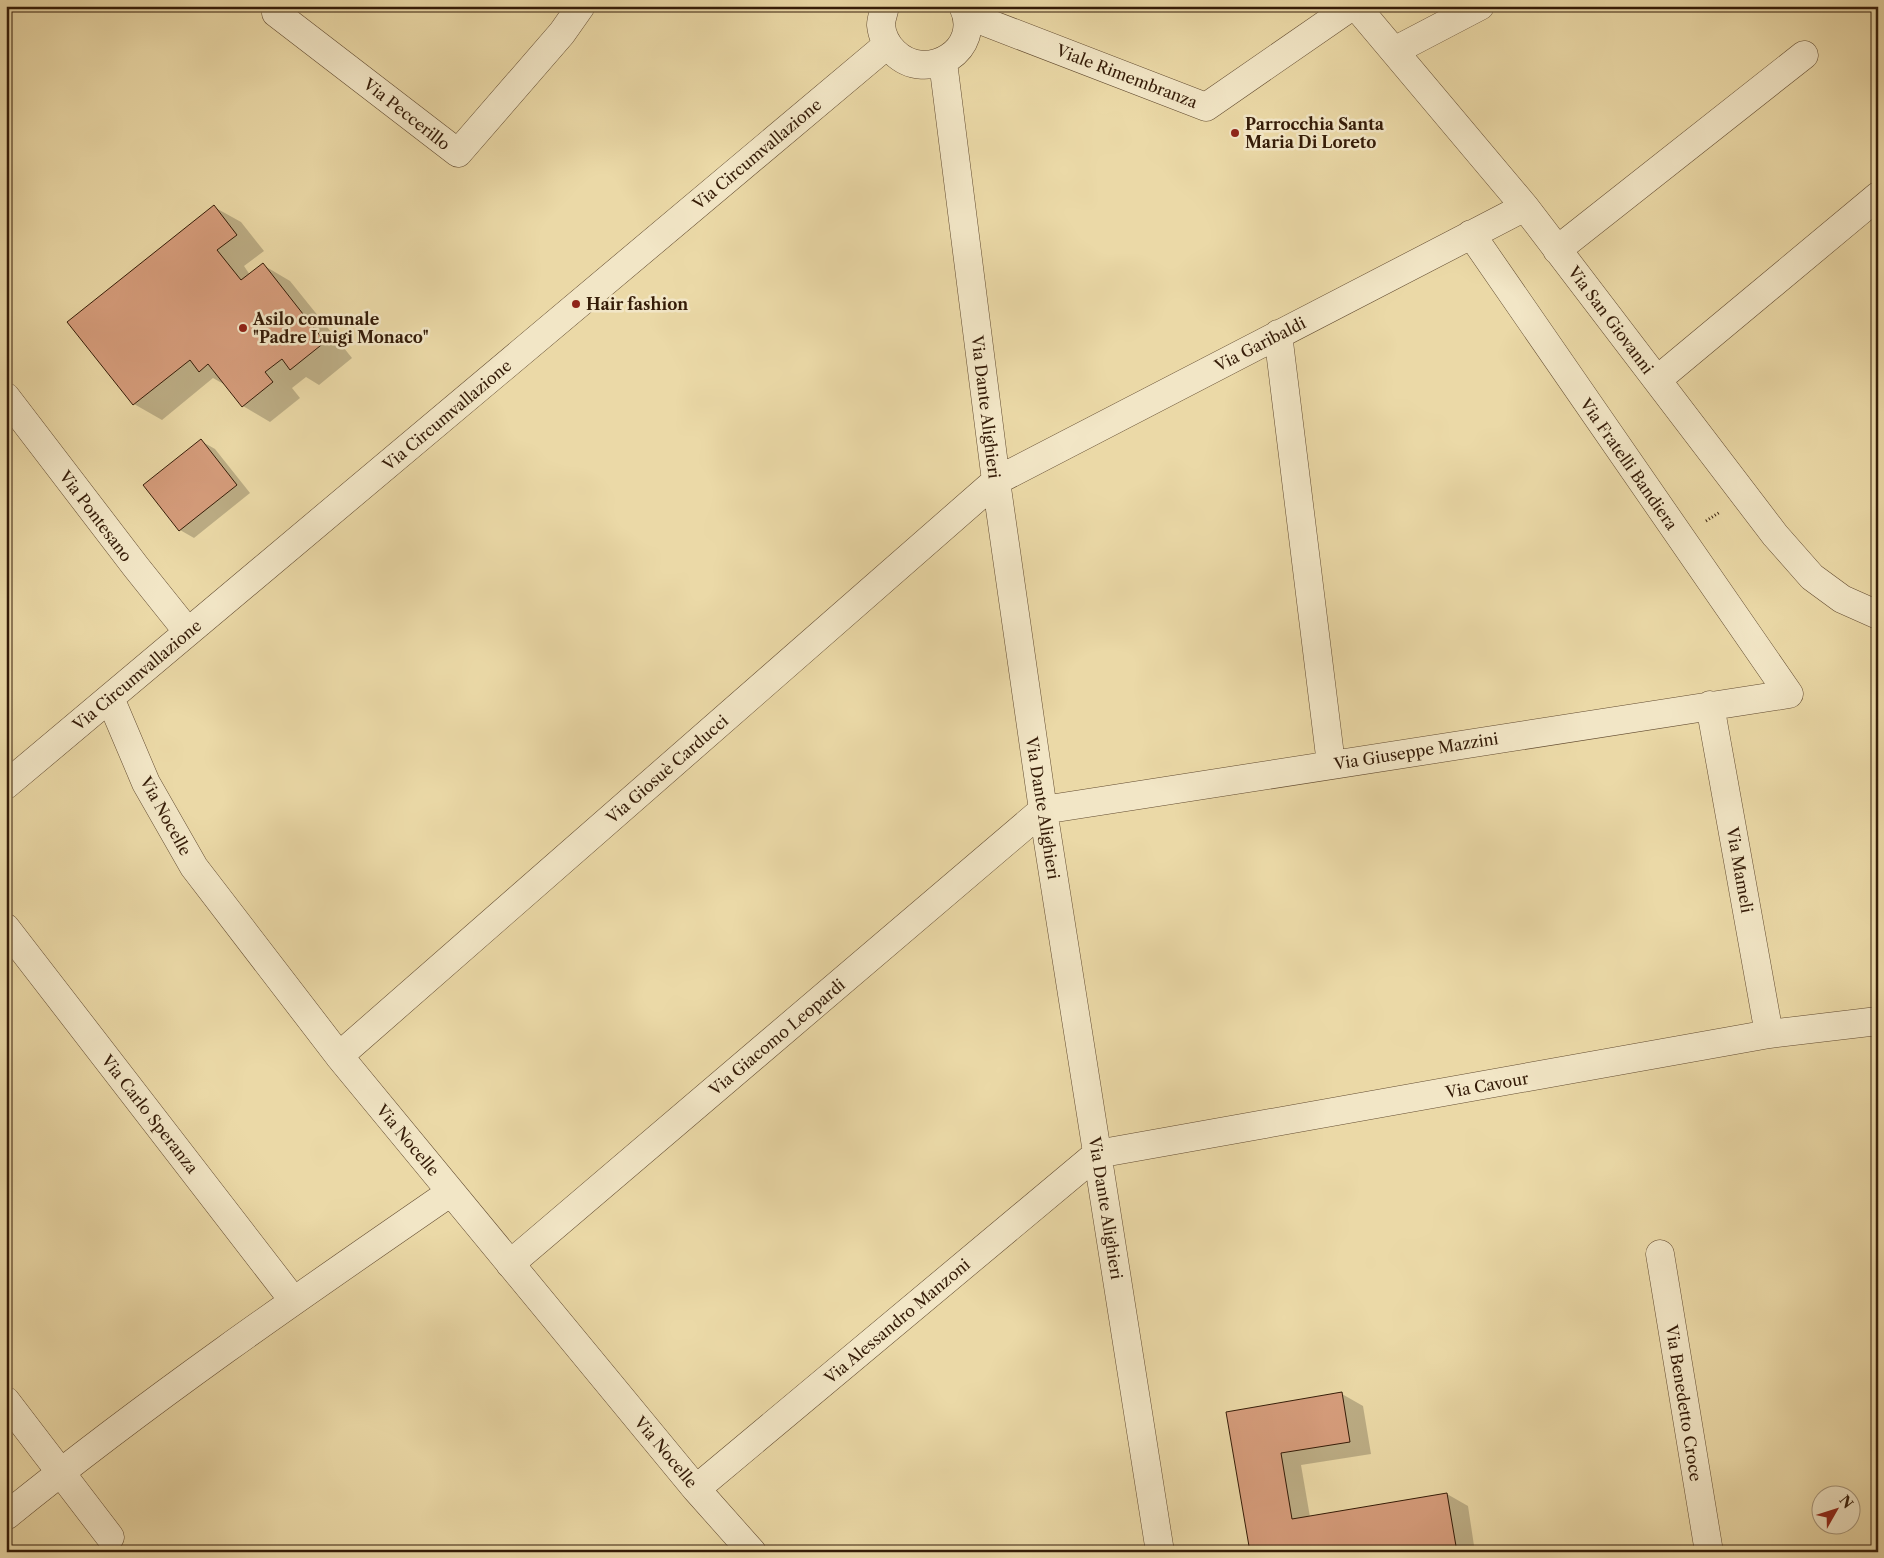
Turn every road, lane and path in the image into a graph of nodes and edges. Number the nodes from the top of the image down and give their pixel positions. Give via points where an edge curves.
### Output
1 (581, 6) edge
2 (885, 6) edge
3 (1352, 6) edge
4 (1356, 6) edge
5 (1480, 6) edge
6 (965, 10) edge
7 (276, 13) dead end
8 (887, 45) junction
9 (1394, 51) junction
10 (1804, 55) dead end
11 (942, 62) junction
12 (1878, 196) edge
13 (1525, 208) junction
14 (1471, 234) junction
15 (1557, 250) junction
16 (1278, 334) junction
17 (1656, 380) junction
18 (6, 397) edge
19 (996, 481) junction
20 (1745, 495) junction
21 (1680, 538) junction
22 (1878, 615) edge
23 (188, 632) junction
24 (1789, 694) joint
25 (110, 698) junction
26 (1710, 705) junction
27 (1331, 764) junction
28 (6, 785) edge
29 (1043, 810) junction
30 (6, 928) edge
31 (1878, 1021) edge
32 (1770, 1034) junction
33 (339, 1056) junction
34 (1097, 1154) junction
35 (451, 1192) junction
36 (1660, 1254) dead end
37 (510, 1264) junction
38 (293, 1300) junction
39 (6, 1401) edge
40 (60, 1472) junction
41 (696, 1489) junction
42 (6, 1516) edge
43 (110, 1537) dead end
44 (752, 1552) edge
45 (1160, 1552) edge
46 (1708, 1552) edge

1 - 7 street, Via Peccerillo via 562,34 458,153
2 - 8 street via 881,24
3 - 6 street, Viale Rimembranza via 1206,106
4 - 9 street, Via San Giovanni
5 - 9 street
6 - 11 street via 967,34 958,51
8 - 11 street via 902,60 922,66
8 - 23 street, Via Circumvallazione
9 - 13 street, Via San Giovanni
10 - 15 street
11 - 19 street, Via Dante Alighieri
12 - 17 street
13 - 14 street, Via Garibaldi
13 - 15 street, Via San Giovanni
14 - 16 street, Via Garibaldi
14 - 21 street, Via Fratelli Bandiera
15 - 17 street, Via San Giovanni
16 - 19 street, Via Garibaldi
16 - 27 street
17 - 20 street, Via San Giovanni
18 - 23 street, Via Pontesano
19 - 29 street, Via Dante Alighieri
19 - 33 street, Via Giosuè Carducci
20 - 21 path
20 - 22 street, Via San Giovanni via 1812,577 1842,599
21 - 24 street, Via Fratelli Bandiera
23 - 25 street, Via Circumvallazione
24 - 26 street, Via Giuseppe Mazzini
25 - 28 street, Via Circumvallazione
25 - 33 street, Via Nocelle via 146,783 194,867
26 - 27 street, Via Giuseppe Mazzini
26 - 32 street, Via Mameli
27 - 29 street, Via Giuseppe Mazzini
29 - 34 street, Via Dante Alighieri
29 - 37 street, Via Giacomo Leopardi
30 - 38 street, Via Carlo Speranza
31 - 32 street, Via Cavour
32 - 34 street, Via Cavour
33 - 35 street, Via Nocelle
34 - 41 street, Via Alessandro Manzoni
34 - 45 street, Via Dante Alighieri
35 - 37 street, Via Nocelle
35 - 38 street
36 - 46 street, Via Benedetto Croce
37 - 41 street, Via Nocelle
38 - 40 street
39 - 40 street
40 - 42 street
40 - 43 street
41 - 44 street, Via Nocelle

